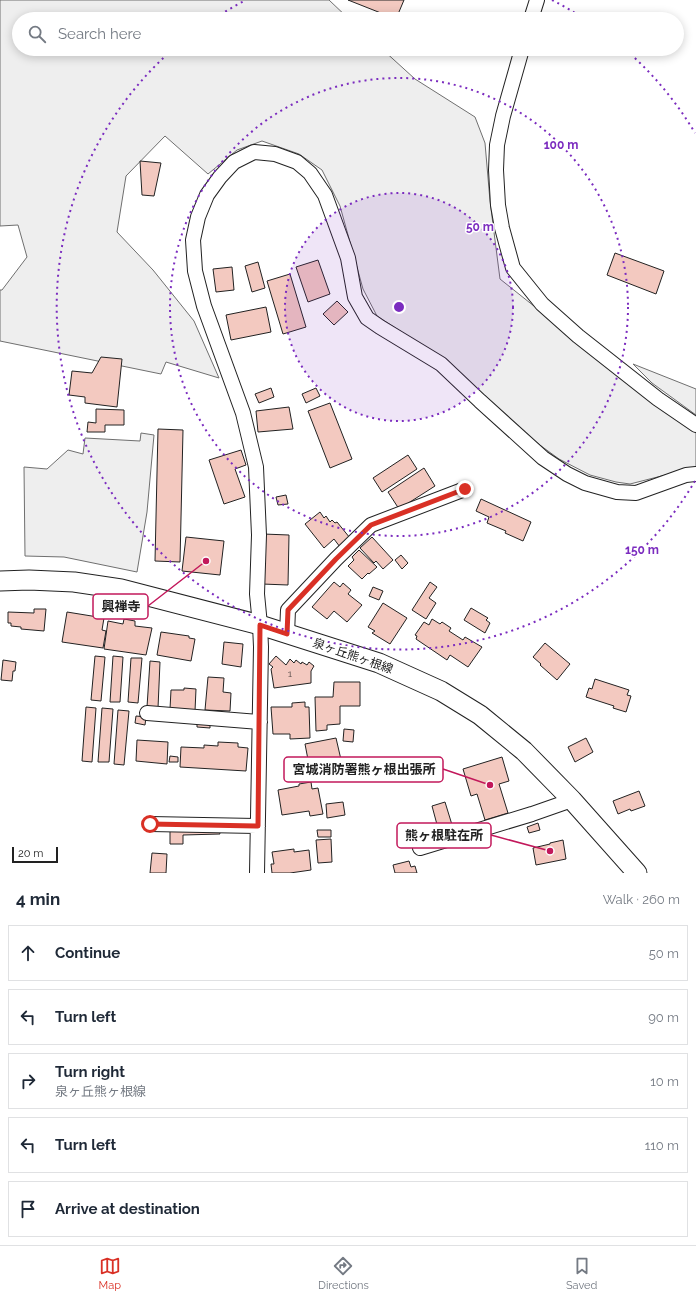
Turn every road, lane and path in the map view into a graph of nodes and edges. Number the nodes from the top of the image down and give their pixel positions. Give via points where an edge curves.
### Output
1 (537, 0) edge
2 (533, 12) edge
3 (520, 56) edge
4 (696, 425) edge
5 (696, 474) edge
6 (465, 489) dead end
7 (0, 581) edge
8 (260, 625) junction
9 (287, 634) junction
10 (147, 713) dead end
11 (260, 722) junction
12 (572, 800) junction
13 (150, 824) dead end
14 (258, 826) junction
15 (420, 848) dead end
16 (257, 873) edge
17 (637, 873) edge

1 - 2 street
3 - 4 street via 497,145 496,170 498,205 513,268 542,304 578,336 658,399
5 - 8 street via 686,475 636,493 617,492 585,484 543,458 441,364 367,318 356,297 348,258 325,195 310,172 297,162 275,154 254,152 234,162 207,195 198,217 193,240 195,270 204,306 243,413 256,466 259,535 257,594
6 - 9 street via 371,525 288,610
7 - 8 main road, 泉ヶ丘熊ヶ根線 via 74,582 121,589
8 - 9 main road, 泉ヶ丘熊ヶ根線
8 - 11 street
9 - 12 main road, 泉ヶ丘熊ヶ根線 via 379,663 441,691 480,715 524,751
10 - 11 street
11 - 14 street
12 - 15 street
12 - 17 main road, 泉ヶ丘熊ヶ根線
13 - 14 street
14 - 16 street

